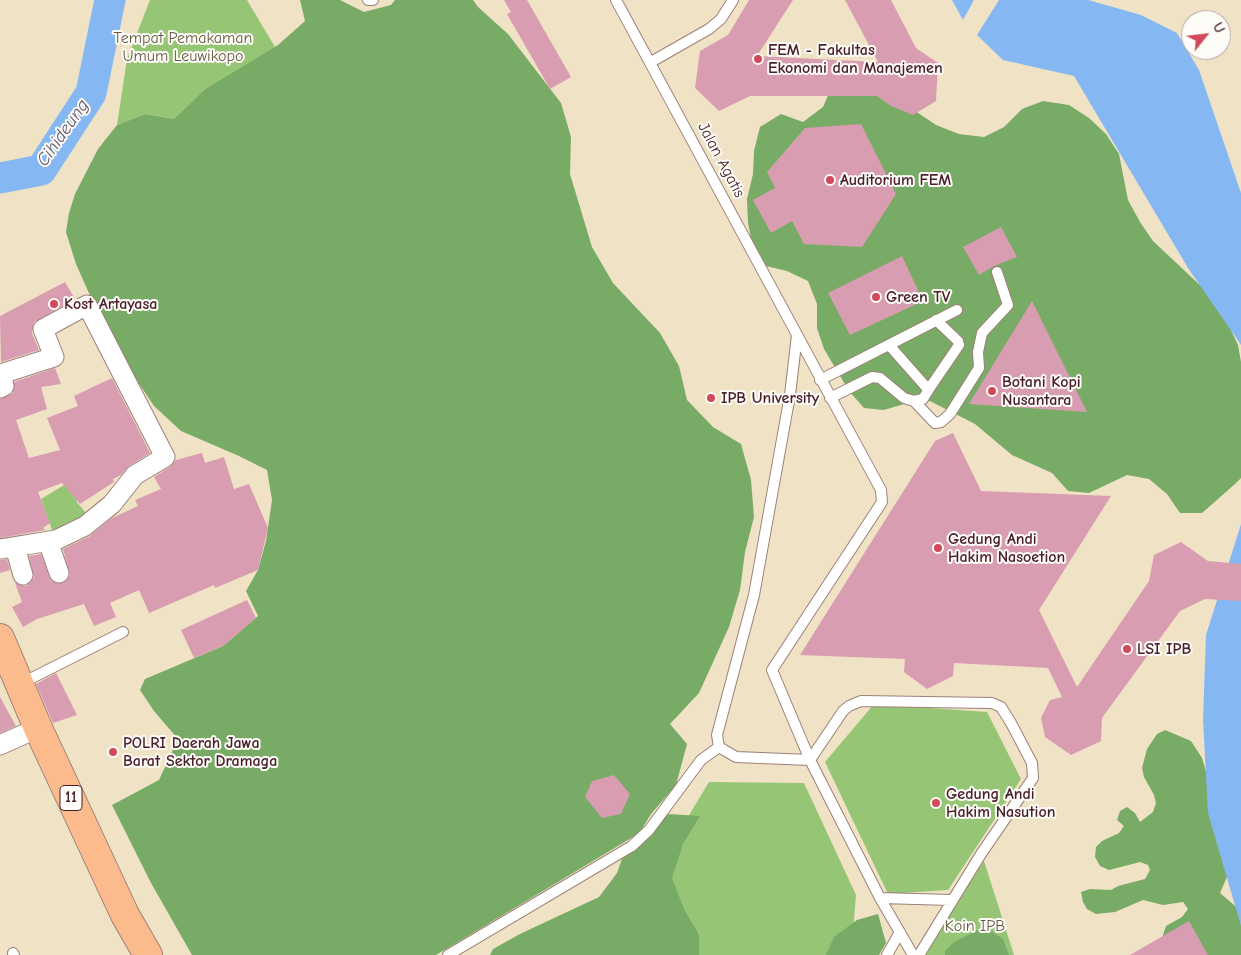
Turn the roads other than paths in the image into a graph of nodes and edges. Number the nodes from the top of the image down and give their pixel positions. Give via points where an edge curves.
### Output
1 (368, 0) edge
2 (373, 0) edge
3 (616, 0) edge
4 (734, 0) edge
5 (651, 62) junction
6 (997, 272) dead end
7 (956, 310) dead end
8 (936, 320) junction
9 (797, 335) junction
10 (889, 344) junction
11 (0, 377) edge
12 (820, 380) junction
13 (930, 386) junction
14 (830, 398) junction
15 (914, 401) junction
16 (48, 541) junction
17 (7, 548) edge
18 (59, 573) dead end
19 (23, 575) dead end
20 (123, 632) dead end
21 (0, 638) edge
22 (20, 684) junction
23 (38, 728) junction
24 (0, 745) edge
25 (719, 747) junction
26 (810, 760) junction
27 (880, 898) junction
28 (952, 900) junction
29 (900, 932) junction
30 (148, 955) edge
31 (448, 955) edge
32 (887, 955) edge
33 (913, 955) edge
34 (919, 955) edge

1 - 2 lane
3 - 5 lane, Jalan Agatis
4 - 5 lane via 721,19 708,29
5 - 9 lane, Jalan Agatis
6 - 15 lane via 1008,304 982,333 978,368 950,414 935,423
7 - 8 lane
8 - 10 lane
8 - 13 lane via 958,341 959,346
9 - 12 lane, Jalan Agatis
9 - 25 lane via 790,395 754,595 719,724
10 - 12 lane
10 - 13 lane via 926,387
11 - 16 street via 54,357 43,328 87,305 165,457 135,475 100,517
12 - 14 lane, Jalan Agatis
13 - 15 lane via 923,399
14 - 15 lane via 872,377 880,378 904,398
14 - 26 lane, Jalan Agatis via 881,490 882,502 772,670
16 - 17 street
16 - 18 street
17 - 19 street
20 - 22 lane
21 - 22 highway, 11
22 - 23 highway, 11
23 - 24 street
23 - 30 highway, 11 via 125,915
25 - 26 lane via 736,757
25 - 31 lane via 701,760 649,830 632,846
26 - 27 lane
26 - 28 lane via 843,711 861,701 981,702 1001,708 1032,763 1033,778
27 - 28 lane
27 - 29 lane
28 - 34 lane
29 - 32 lane
29 - 33 lane

